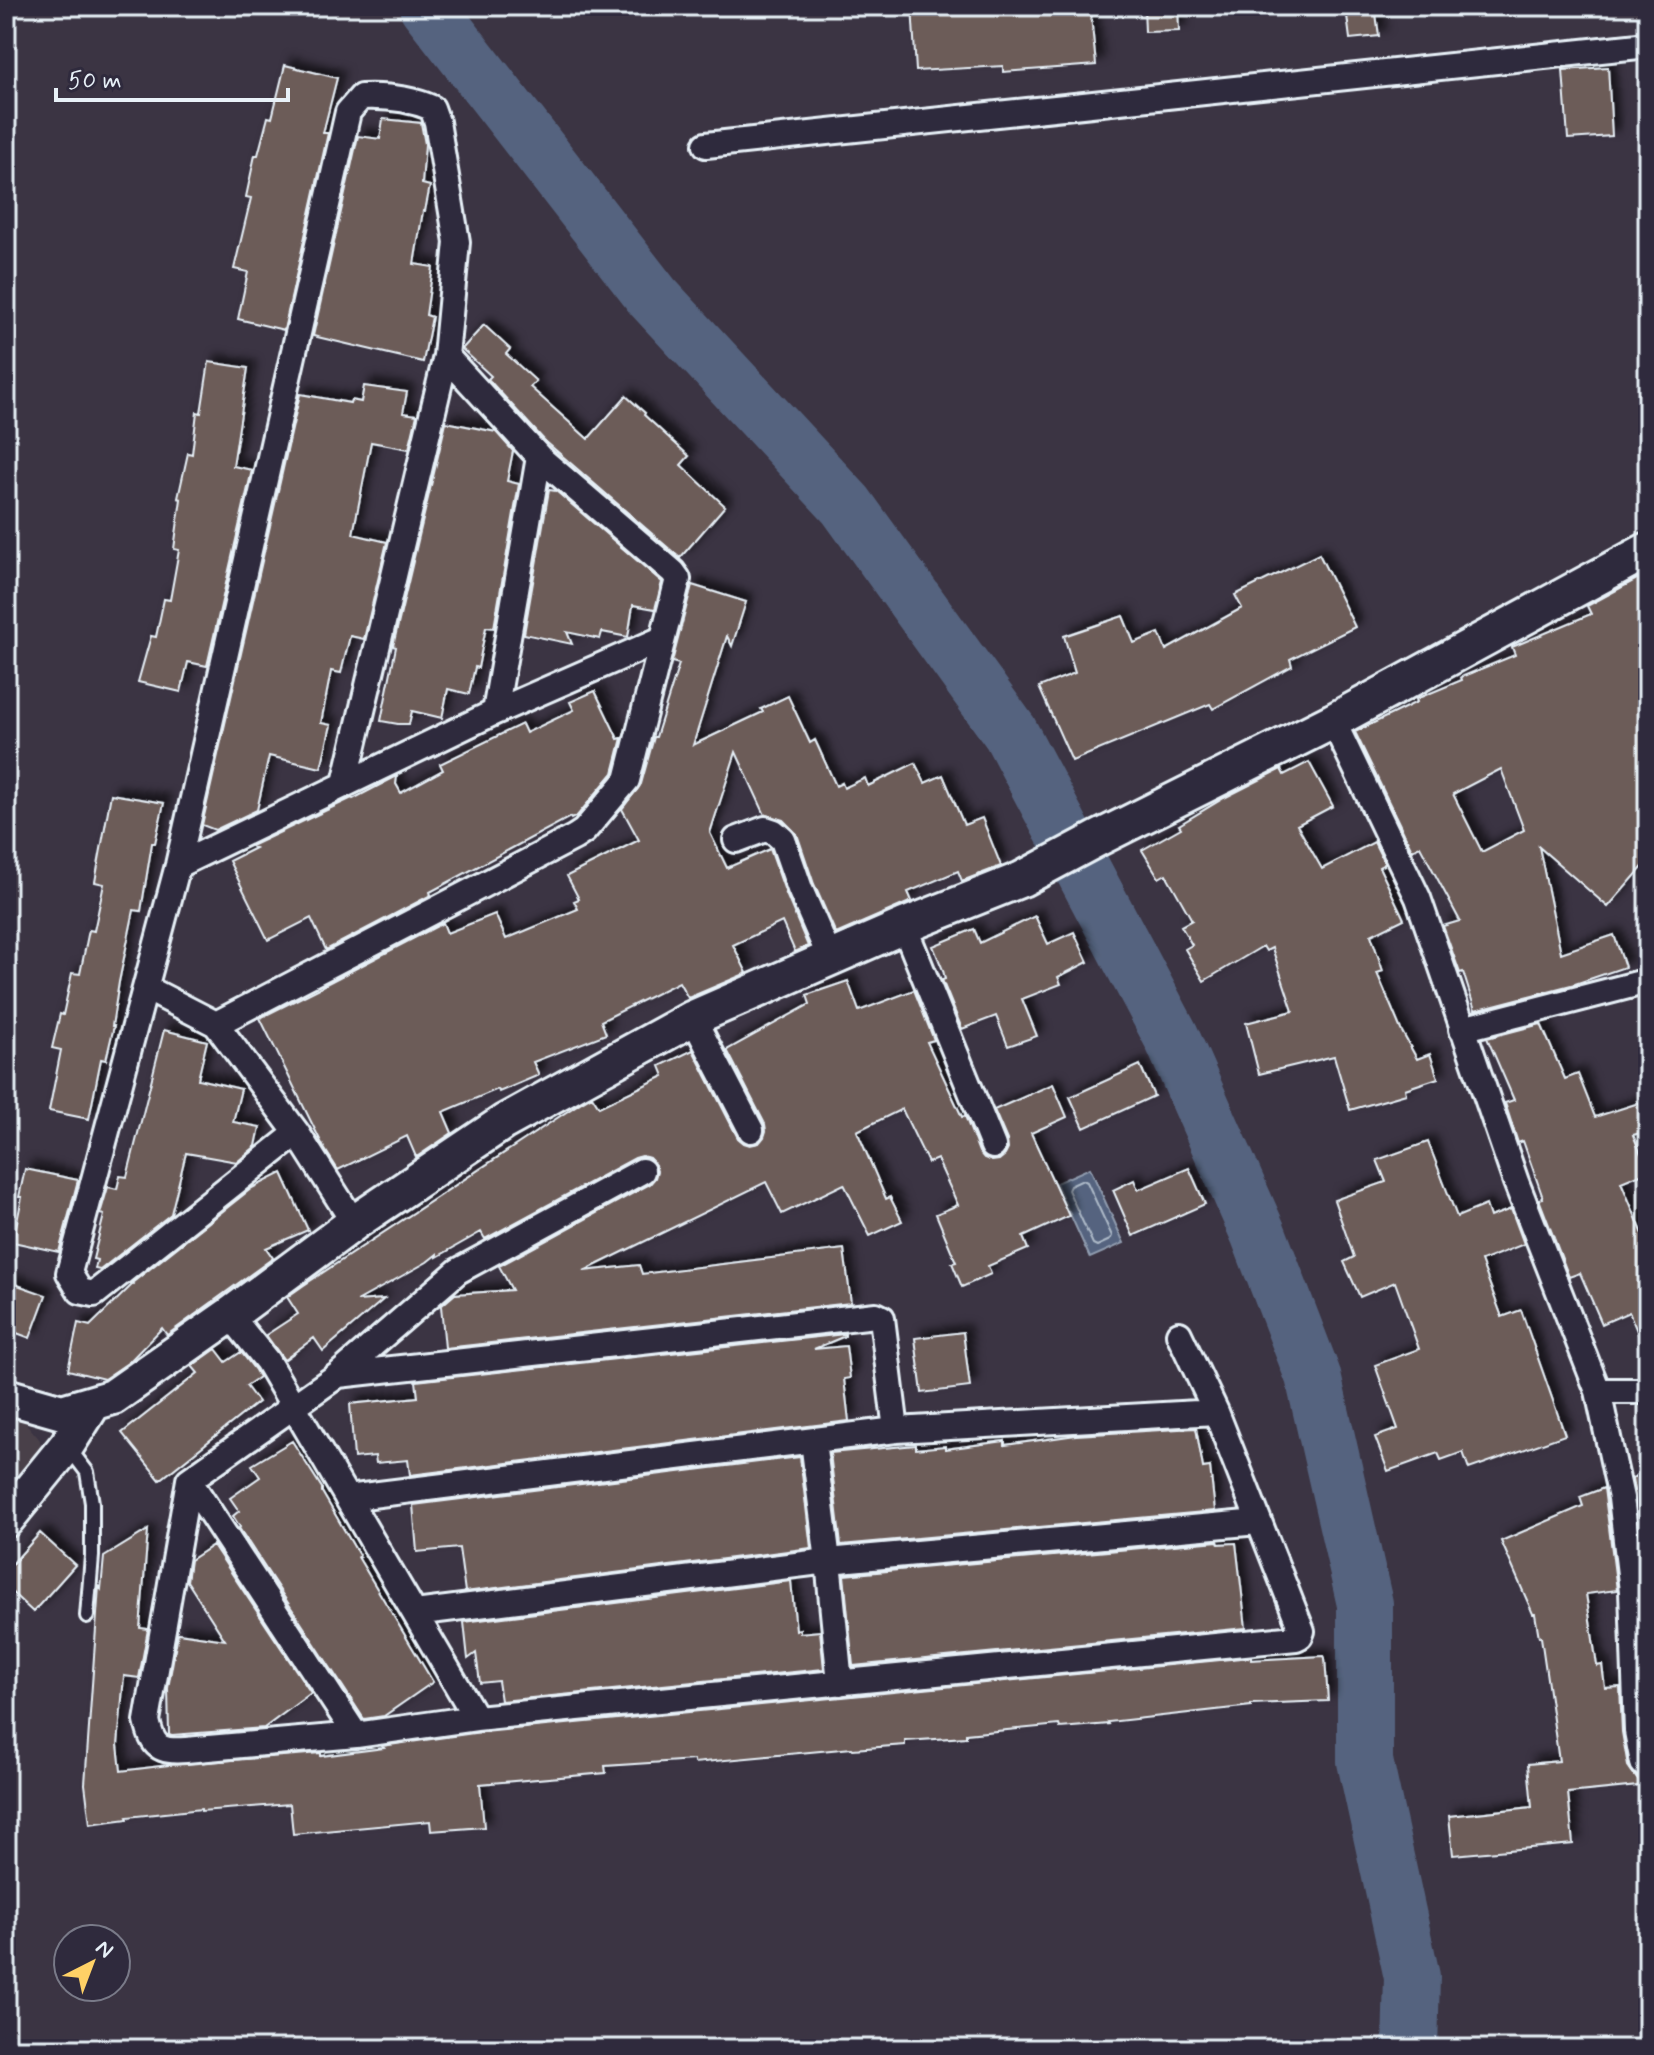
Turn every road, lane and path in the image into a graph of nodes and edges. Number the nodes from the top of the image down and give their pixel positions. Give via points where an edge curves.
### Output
1 (1648, 45) edge
2 (706, 145) dead end
3 (446, 356) junction
4 (539, 457) junction
5 (1648, 550) edge
6 (662, 639) junction
7 (495, 712) junction
8 (1333, 721) junction
9 (345, 783) junction
10 (736, 840) dead end
11 (178, 865) junction
12 (904, 926) junction
13 (830, 958) junction
14 (1648, 981) edge
15 (146, 988) junction
16 (693, 1018) junction
17 (216, 1024) junction
18 (1462, 1029) junction
19 (751, 1130) dead end
20 (297, 1133) junction
21 (993, 1146) dead end
22 (642, 1171) dead end
23 (354, 1223) junction
24 (230, 1315) junction
25 (1179, 1334) dead end
26 (338, 1375) junction
27 (1598, 1391) junction
28 (1648, 1391) edge
29 (6, 1396) edge
30 (93, 1404) junction
31 (293, 1406) junction
32 (1216, 1412) junction
33 (896, 1430) junction
34 (813, 1441) junction
35 (67, 1445) junction
36 (189, 1480) junction
37 (347, 1498) junction
38 (7, 1518) edge
39 (1258, 1522) junction
40 (828, 1561) junction
41 (1640, 1591) edge
42 (415, 1613) junction
43 (87, 1616) dead end
44 (840, 1683) junction
45 (476, 1718) junction
46 (356, 1735) junction
47 (1648, 1768) edge

1 - 2 street
3 - 4 street
3 - 9 street
3 - 11 street via 457,242 437,122 432,108 423,105 361,97 348,112
4 - 6 street via 678,579
4 - 7 street
5 - 8 main road
6 - 7 street
6 - 17 street via 627,780 584,831
7 - 9 street
8 - 12 main road via 1022,879
8 - 18 street via 1418,898
9 - 11 street
10 - 13 street via 765,829 783,840
11 - 15 street
12 - 13 main road
12 - 21 street
13 - 16 main road
14 - 18 street
15 - 17 street
15 - 20 street via 69,1273 80,1291 94,1294
16 - 19 street
16 - 23 main road via 504,1122
17 - 20 street
18 - 27 street
20 - 23 street
22 - 26 street via 458,1271
23 - 24 main road
24 - 30 main road via 113,1397
24 - 31 street via 267,1361
25 - 32 street
26 - 31 street
26 - 33 street via 876,1315 882,1318
27 - 28 street
27 - 41 street
29 - 30 main road via 62,1412
30 - 35 main road
31 - 36 street
31 - 37 street
32 - 33 street
32 - 39 street
33 - 34 street
34 - 37 street
34 - 40 street
35 - 38 main road
35 - 43 lane via 87,1472 92,1503
36 - 46 street
36 - 46 street via 147,1721 151,1738 159,1748 171,1751
37 - 42 street
39 - 40 street
39 - 44 street via 1302,1631 1296,1638
40 - 42 street
40 - 44 street
41 - 47 street via 1637,1731
42 - 45 street
44 - 45 street
45 - 46 street

